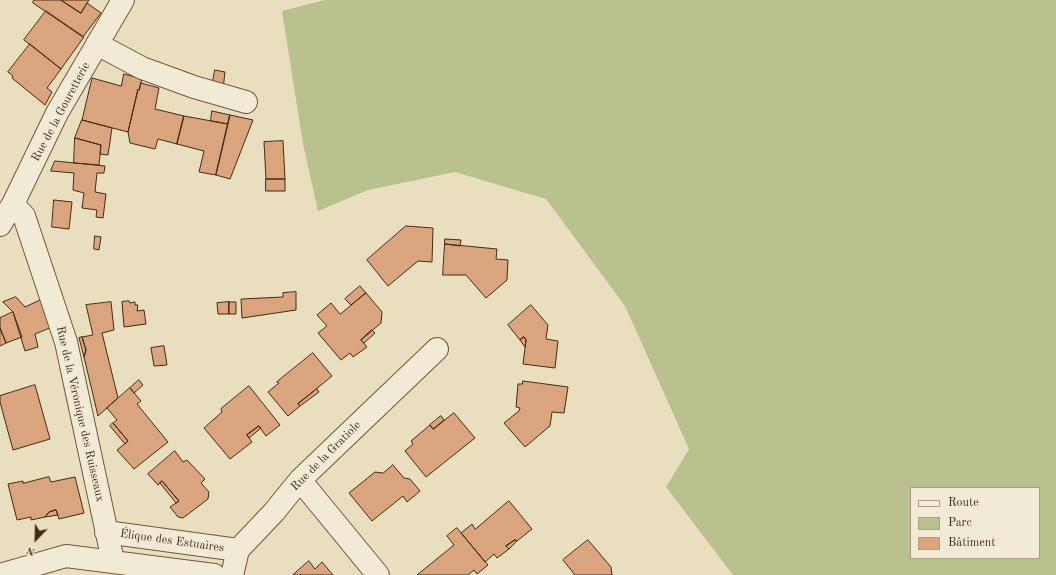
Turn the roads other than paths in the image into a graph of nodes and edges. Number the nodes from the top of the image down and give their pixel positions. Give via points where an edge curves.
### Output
1 (123, 0) edge
2 (98, 44) junction
3 (246, 102) dead end
4 (13, 204) junction
5 (0, 225) edge
6 (437, 349) dead end
7 (300, 480) junction
8 (106, 532) junction
9 (238, 550) junction
10 (113, 561) junction
11 (0, 575) edge
12 (214, 575) edge
13 (232, 575) edge
14 (378, 575) edge

1 - 2 street, Rue de la Gouretterie
2 - 3 street via 142,68
2 - 4 street, Rue de la Gouretterie via 57,113
4 - 5 street, Rue de la Gouretterie
4 - 8 street, Rue de la Véronique des Ruisseaux via 24,216 66,342
6 - 7 street, Rue de la Gratiole
7 - 9 street, Rue de la Gratiole
7 - 14 street
8 - 9 street, Élique des Estuaires
8 - 10 street, Rue de la Véronique des Ruisseaux
9 - 13 street, Rue de la Gratiole
10 - 11 street via 66,556
10 - 12 street

